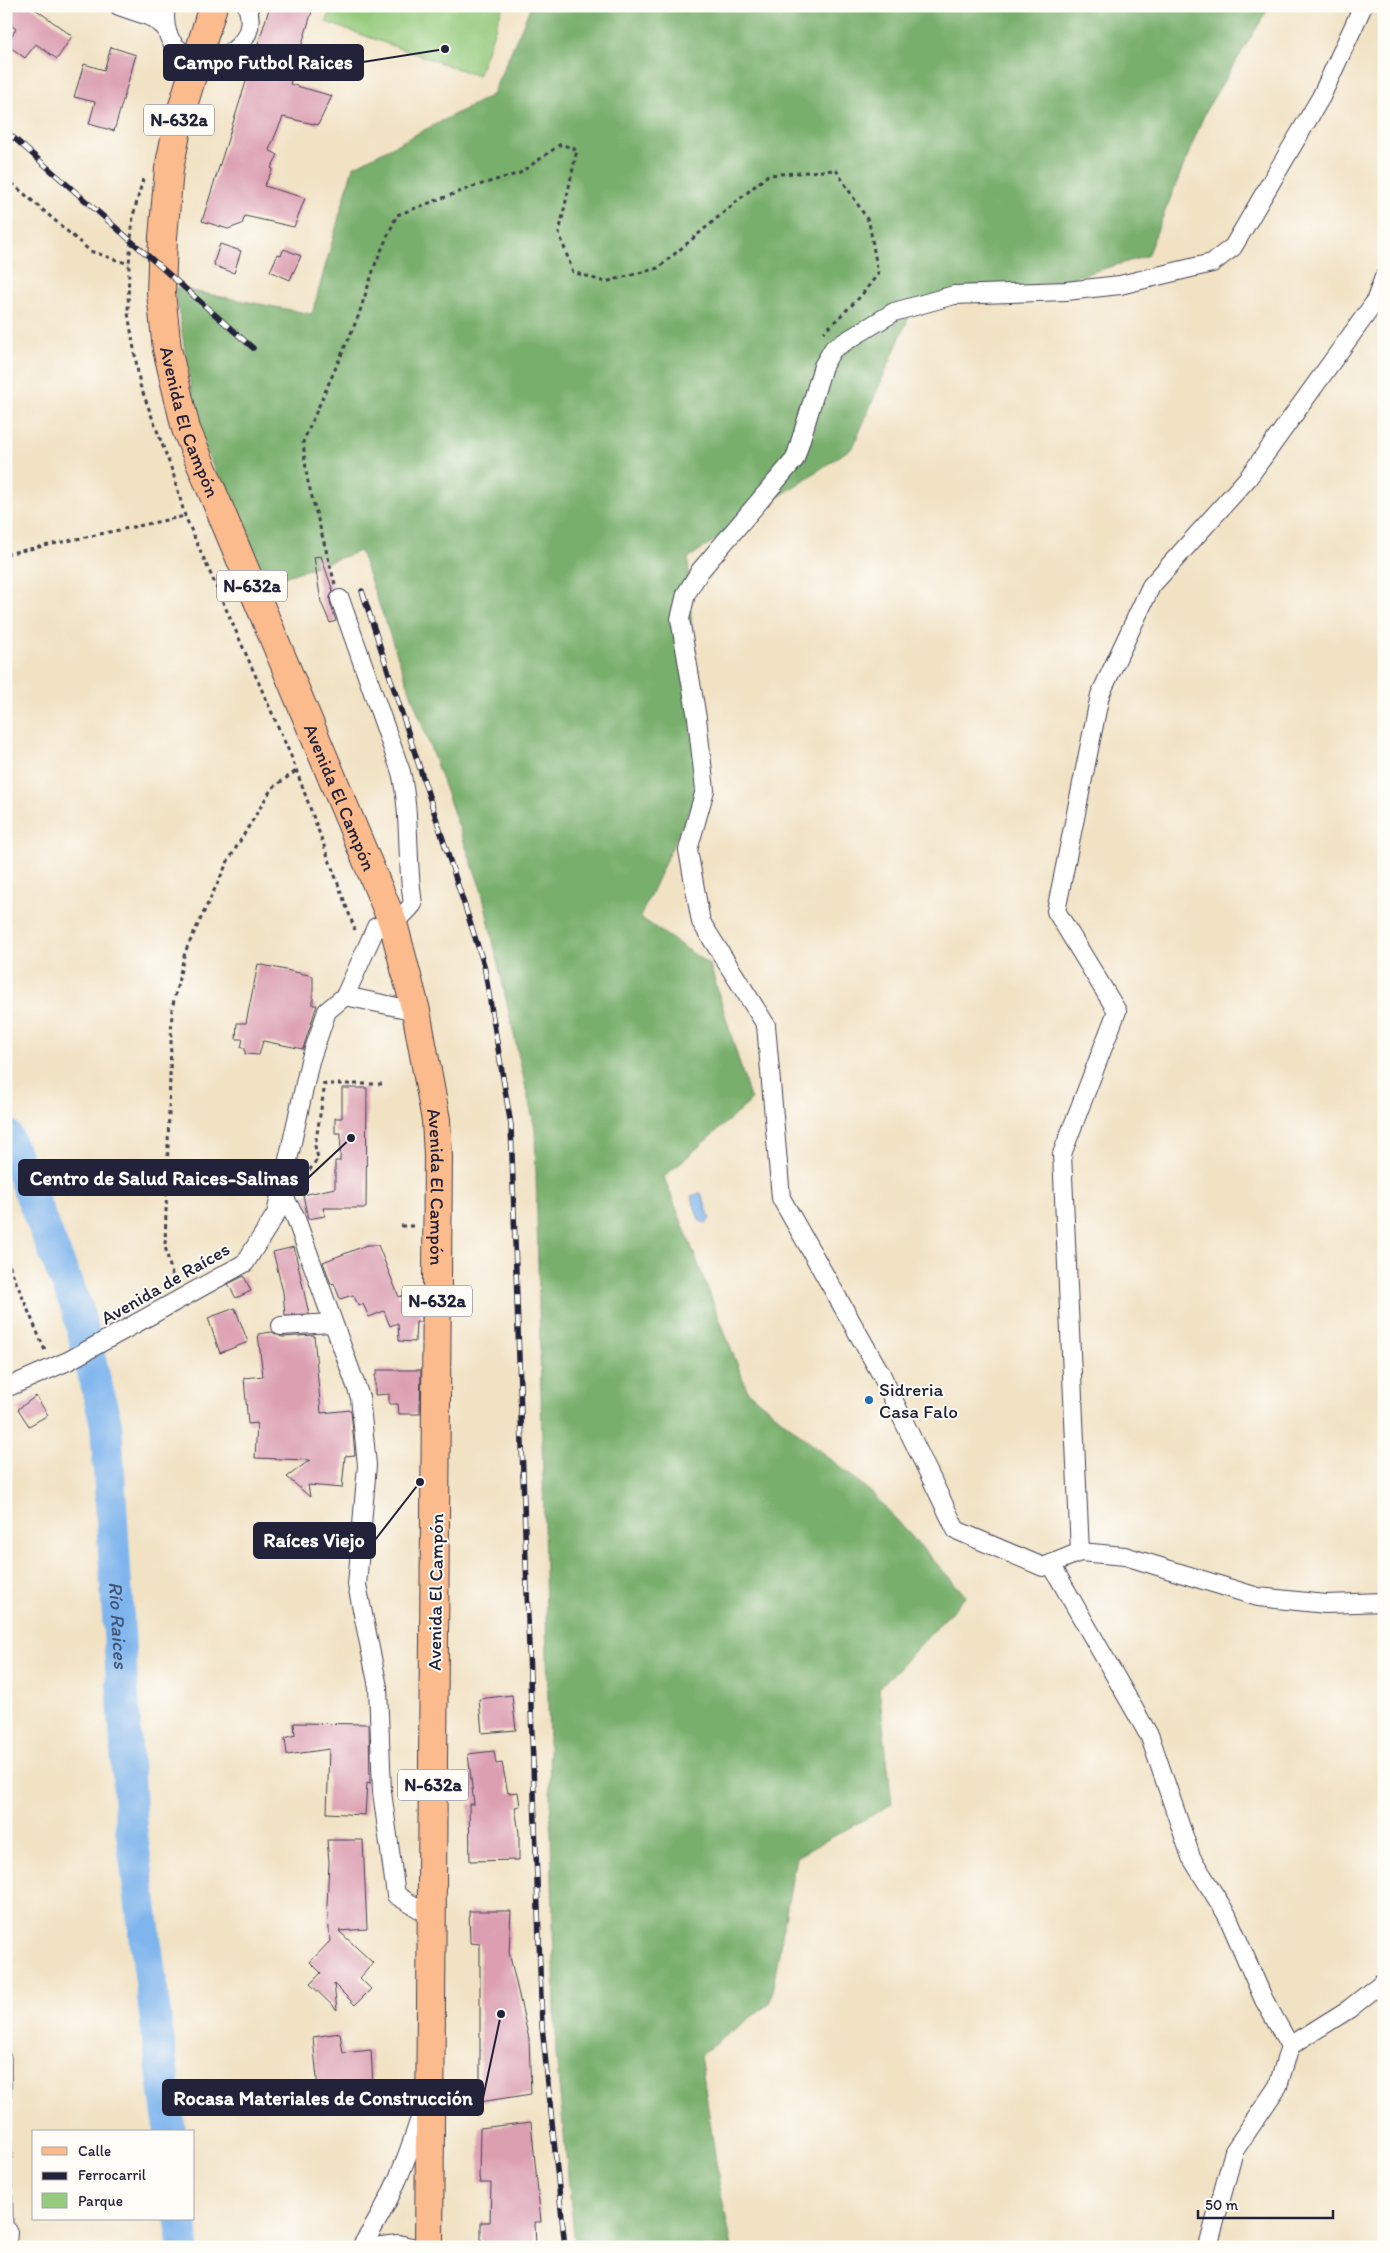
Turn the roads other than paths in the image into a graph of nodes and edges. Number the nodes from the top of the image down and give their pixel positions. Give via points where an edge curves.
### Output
1 (119, 6) edge
2 (166, 6) edge
3 (213, 6) edge
4 (1363, 6) edge
5 (248, 8) edge
6 (165, 27) junction
7 (197, 59) junction
8 (1384, 277) edge
9 (340, 599) road end
10 (393, 923) junction
11 (345, 996) junction
12 (416, 1011) junction
13 (281, 1192) junction
14 (332, 1323) junction
15 (282, 1326) dead end
16 (6, 1388) edge
17 (1080, 1552) junction
18 (1051, 1564) junction
19 (1384, 1602) edge
20 (431, 1916) junction
21 (1384, 1981) edge
22 (1290, 2046) junction
23 (6, 2057) edge
24 (430, 2089) junction
25 (8, 2239) edge
26 (361, 2247) edge
27 (374, 2247) edge
28 (411, 2247) edge
29 (429, 2247) edge
30 (1208, 2247) edge

1 - 6 street via 151,17
2 - 6 street
3 - 7 main road, N-632a
4 - 18 street via 1321,97 1233,248 1212,263 1120,285 1066,291 954,295 894,312 833,349 823,366 795,459 700,571 686,594 680,619 705,790 688,850 701,922 766,1025 781,1198 881,1374 956,1530 1043,1568
5 - 7 street via 246,31 236,48 211,60
6 - 7 street via 176,48
7 - 10 main road, Avenida El Campón / N-632a via 179,119 169,169 161,293 167,350 186,429
8 - 17 street via 1375,302 1248,478 1151,586 1100,695 1056,911 1117,1010 1062,1154
9 - 10 street via 401,772 407,800 408,871 413,904
10 - 11 street, Avenida de Raíces via 376,927
10 - 12 main road, Avenida El Campón / N-632a
11 - 12 street
11 - 13 street, Avenida de Raíces via 327,1011 310,1061
12 - 20 main road, Avenida El Campón / N-632a via 436,1120 438,1156
13 - 14 street via 295,1216
13 - 16 street, Avenida de Raíces via 276,1214 245,1264 108,1340
14 - 15 street
14 - 20 street via 360,1397 367,1465 357,1585 378,1687 382,1792 396,1895
17 - 18 street
17 - 19 street via 1124,1556 1258,1597 1326,1604
18 - 22 street via 1150,1737 1191,1857 1227,1915 1264,2000
20 - 24 main road, Avenida El Campón / N-632a
21 - 22 street via 1349,2010
22 - 30 street via 1278,2086 1234,2151
23 - 25 lane
24 - 26 street via 393,2194
24 - 29 main road, Avenida El Campón / N-632a
27 - 28 street via 398,2244

